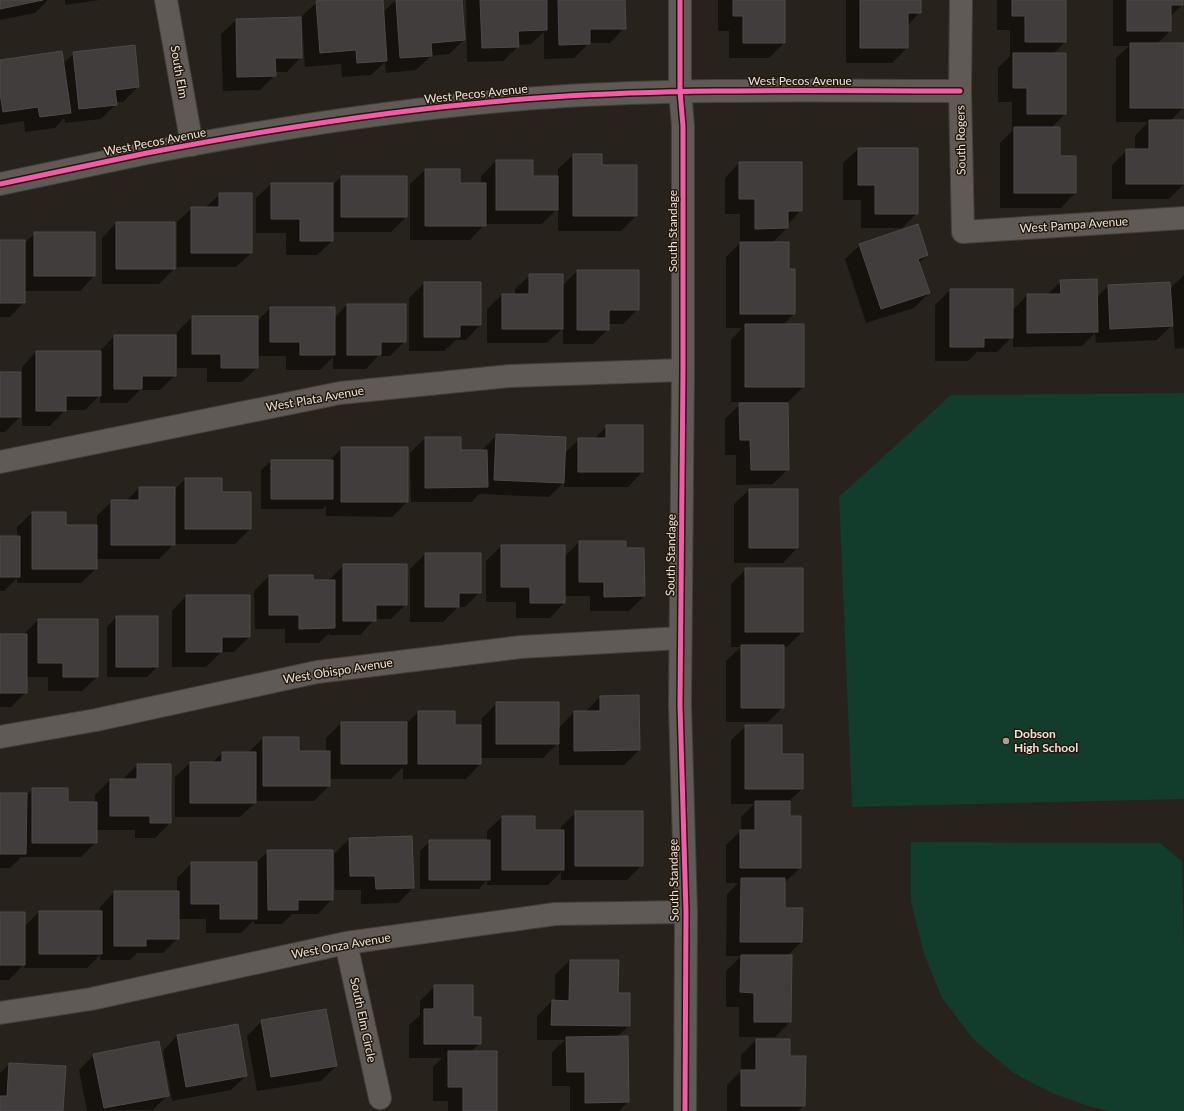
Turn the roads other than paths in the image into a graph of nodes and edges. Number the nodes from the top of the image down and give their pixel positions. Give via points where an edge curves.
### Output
1 (166, 0) edge
2 (680, 0) edge
3 (961, 0) edge
4 (680, 91) junction
5 (960, 91) junction
6 (192, 145) junction
7 (0, 184) edge
8 (1184, 218) edge
9 (963, 232) joint
10 (683, 370) junction
11 (0, 462) edge
12 (680, 638) junction
13 (0, 737) edge
14 (686, 912) junction
15 (346, 943) junction
16 (0, 1013) edge
17 (380, 1098) dead end
18 (685, 1111) edge

1 - 6 street, South Elm
2 - 4 street, South Standage
3 - 5 street, South Rogers
4 - 5 street, West Pecos Avenue
4 - 6 street, West Pecos Avenue via 551,97 452,106 356,117
4 - 10 street, South Standage via 683,126
5 - 9 street, South Rogers
6 - 7 street, West Pecos Avenue
8 - 9 street, West Pampa Avenue
10 - 11 street, West Plata Avenue via 510,376 340,393
10 - 12 street, South Standage
12 - 13 street, West Obispo Avenue via 521,647 317,672 96,720
12 - 14 street, South Standage
14 - 15 street, West Onza Avenue via 555,914
14 - 18 street, South Standage
15 - 16 street, West Onza Avenue via 91,999
15 - 17 street, South Elm Circle

